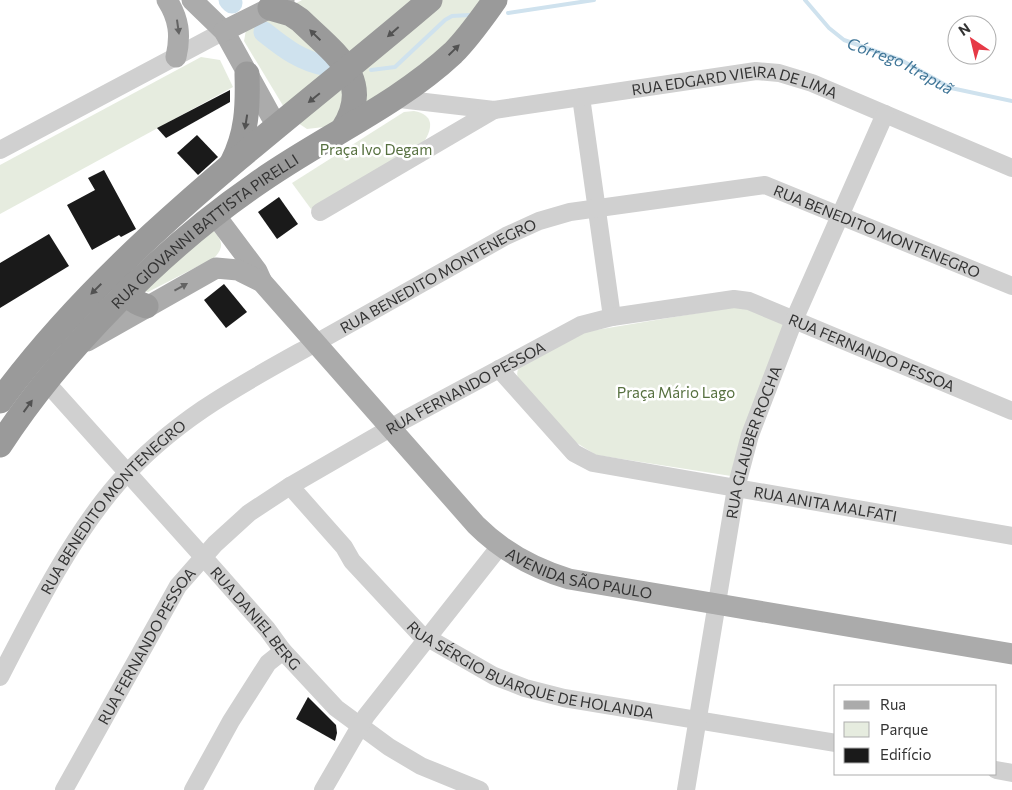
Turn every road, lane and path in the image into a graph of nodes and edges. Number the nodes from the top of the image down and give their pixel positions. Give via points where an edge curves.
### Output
1 (167, 0) edge
2 (192, 0) edge
3 (430, 0) edge
4 (278, 4) edge
5 (490, 7) edge
6 (224, 31) junction
7 (176, 57) junction
8 (348, 70) junction
9 (429, 73) junction
10 (247, 74) junction
11 (581, 97) junction
12 (391, 98) junction
13 (443, 105) junction
14 (494, 110) junction
15 (885, 114) junction
16 (280, 126) junction
17 (343, 129) junction
18 (317, 145) junction
19 (0, 150) edge
20 (229, 168) junction
21 (1012, 168) edge
22 (188, 204) junction
23 (596, 208) junction
24 (320, 212) dead end
25 (215, 215) junction
26 (840, 217) junction
27 (156, 232) junction
28 (232, 237) junction
29 (216, 268) junction
30 (262, 282) junction
31 (1012, 286) edge
32 (136, 300) junction
33 (612, 317) junction
34 (794, 320) junction
35 (316, 343) junction
36 (499, 369) junction
37 (46, 382) junction
38 (0, 401) edge
39 (1012, 412) edge
40 (390, 428) junction
41 (0, 446) edge
42 (121, 467) junction
43 (290, 486) junction
44 (736, 488) junction
45 (1012, 536) edge
46 (500, 546) junction
47 (201, 557) junction
48 (717, 604) junction
49 (427, 639) junction
50 (282, 651) junction
51 (1012, 654) edge
52 (0, 677) edge
53 (698, 720) junction
54 (360, 726) junction
55 (834, 743) edge
56 (997, 770) edge
57 (1012, 773) edge
58 (64, 790) edge
59 (193, 790) edge
60 (323, 790) edge
61 (480, 790) edge
62 (686, 790) edge

1 -> 7 main road via 179,26
2 - 6 main road
3 -> 8 highway, RUA GIOVANNI BATTISTA PIRELLI
4 - 6 main road
8 -> 4 highway via 300,20
9 -> 5 highway, RUA GIOVANNI BATTISTA PIRELLI via 465,40
6 - 7 street
6 - 10 main road
7 - 19 street
8 -> 16 highway, RUA GIOVANNI BATTISTA PIRELLI
8 - 17 highway via 356,86 356,104
9 - 12 highway, RUA GIOVANNI BATTISTA PIRELLI
9 - 13 street via 431,91
10 - 16 main road
10 -> 20 highway via 245,132
11 - 14 street, RUA EDGARD VIEIRA DE LIMA
11 - 15 street, RUA EDGARD VIEIRA DE LIMA via 756,71 779,72
11 - 23 street
12 - 13 street, RUA EDGARD VIEIRA DE LIMA
12 - 17 highway, RUA GIOVANNI BATTISTA PIRELLI
13 - 14 street, RUA EDGARD VIEIRA DE LIMA
14 - 24 street
15 - 21 street, RUA EDGARD VIEIRA DE LIMA
15 - 26 street, RUA GLAUBER ROCHA
16 - 18 highway via 292,136
16 - 20 highway, RUA GIOVANNI BATTISTA PIRELLI
17 - 18 highway, RUA GIOVANNI BATTISTA PIRELLI
18 - 25 highway, RUA GIOVANNI BATTISTA PIRELLI via 254,185
20 - 22 highway, RUA GIOVANNI BATTISTA PIRELLI
22 - 25 highway via 204,207
22 - 27 highway, RUA GIOVANNI BATTISTA PIRELLI
23 - 26 street, RUA BENEDITO MONTENEGRO via 765,185
23 - 33 street
23 - 35 street, RUA BENEDITO MONTENEGRO via 553,216 522,228
25 - 28 main road, AVENIDA SÃO PAULO
25 - 32 highway, RUA GIOVANNI BATTISTA PIRELLI
26 - 31 street, RUA BENEDITO MONTENEGRO
26 - 34 street, RUA GLAUBER ROCHA
27 - 32 highway via 148,252 123,279
27 -> 38 highway, RUA GIOVANNI BATTISTA PIRELLI via 56,330
28 - 29 main road
28 - 30 main road, AVENIDA SÃO PAULO
29 - 30 main road, AVENIDA SÃO PAULO via 238,270
32 -> 29 main road
30 - 35 main road, AVENIDA SÃO PAULO
32 - 37 highway, RUA GIOVANNI BATTISTA PIRELLI via 77,346
33 - 34 street, RUA FERNANDO PESSOA via 734,299 750,301
33 - 36 street, RUA FERNANDO PESSOA via 581,325
34 - 39 street, RUA FERNANDO PESSOA
34 - 44 street, RUA GLAUBER ROCHA via 750,436
35 - 40 main road, AVENIDA SÃO PAULO
35 - 42 street, RUA BENEDITO MONTENEGRO via 234,387 205,406 162,442
36 - 40 street, RUA FERNANDO PESSOA
36 - 44 street, RUA ANITA MALFATI via 583,459 609,467
41 -> 37 highway, RUA GIOVANNI BATTISTA PIRELLI
37 - 42 street, RUA DANIEL BERG
40 - 43 street, RUA FERNANDO PESSOA
40 - 46 main road, AVENIDA SÃO PAULO via 476,525
42 - 47 street, RUA DANIEL BERG
42 - 52 street, RUA BENEDITO MONTENEGRO via 70,550
43 - 47 street, RUA FERNANDO PESSOA via 249,513
43 - 49 street, RUA SÉRGIO BUARQUE DE HOLANDA via 344,547 352,561 404,619
44 - 45 street, RUA ANITA MALFATI
44 - 48 street, RUA GLAUBER ROCHA
46 - 48 main road, AVENIDA SÃO PAULO via 526,563 569,579
46 - 49 street
47 - 50 street, RUA DANIEL BERG via 267,629
47 - 58 street, RUA FERNANDO PESSOA via 178,586
48 - 51 main road, AVENIDA SÃO PAULO
48 - 53 street, RUA GLAUBER ROCHA
49 - 53 street, RUA SÉRGIO BUARQUE DE HOLANDA via 494,676 526,688 564,698
49 - 54 street
50 - 54 street, RUA DANIEL BERG via 336,708
50 - 59 street via 268,663
53 - 55 street, RUA SÉRGIO BUARQUE DE HOLANDA
53 - 62 street, RUA GLAUBER ROCHA
54 - 60 street
54 - 61 street, RUA DANIEL BERG via 421,766
56 - 57 street

